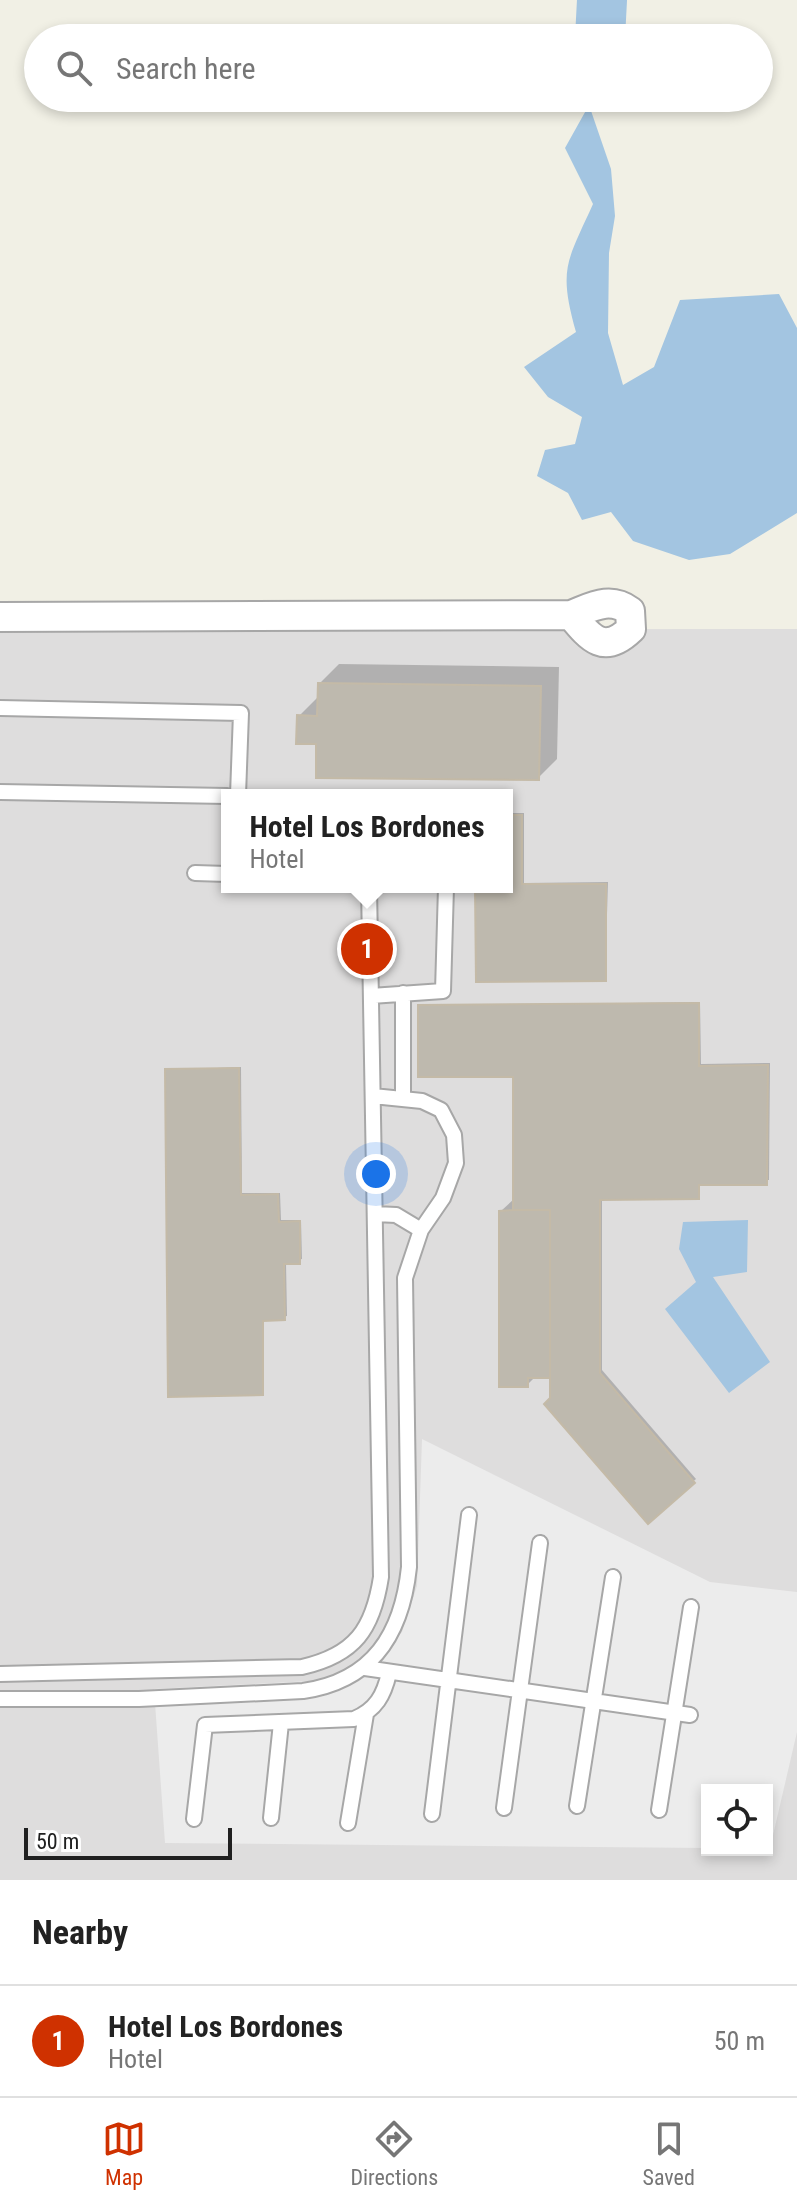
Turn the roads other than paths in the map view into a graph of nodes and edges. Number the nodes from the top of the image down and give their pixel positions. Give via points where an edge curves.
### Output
1 (571, 615) dead end
2 (0, 617) edge
3 (0, 708) edge
4 (238, 789) edge
5 (0, 792) edge
6 (221, 796) edge
7 (195, 873) dead end
8 (221, 874) edge
9 (369, 893) edge
10 (446, 893) edge
11 (403, 993) junction
12 (371, 996) junction
13 (373, 1096) junction
14 (403, 1098) junction
15 (375, 1214) junction
16 (421, 1230) junction
17 (469, 1515) dead end
18 (540, 1543) dead end
19 (613, 1577) dead end
20 (691, 1607) dead end
21 (365, 1668) junction
22 (389, 1673) junction
23 (0, 1674) edge
24 (449, 1681) junction
25 (520, 1691) junction
26 (0, 1699) edge
27 (593, 1702) junction
28 (366, 1714) junction
29 (682, 1714) junction
30 (281, 1723) junction
31 (577, 1806) dead end
32 (504, 1808) dead end
33 (659, 1810) dead end
34 (432, 1814) dead end
35 (271, 1818) dead end
36 (194, 1819) dead end
37 (348, 1823) dead end

1 - 2 street
3 - 4 lane via 241,713
5 - 6 lane
7 - 8 lane
9 - 12 lane
10 - 11 lane via 443,991
11 - 12 lane
11 - 14 lane
12 - 13 lane
13 - 14 lane
13 - 15 lane
14 - 16 lane via 441,1110 454,1135 456,1163 443,1198
15 - 16 lane via 396,1215
15 - 23 lane via 381,1577 376,1610 360,1634 344,1653 302,1667
16 - 21 lane via 405,1278 406,1595 385,1644
17 - 24 lane
18 - 25 lane
19 - 27 lane
20 - 29 lane
21 - 22 lane
21 - 26 lane via 328,1688 303,1691
22 - 24 lane
22 - 28 lane via 382,1697
24 - 25 lane
24 - 34 lane
25 - 27 lane
25 - 32 lane
27 - 29 lane
27 - 31 lane
28 - 30 lane
28 - 37 lane
29 - 33 lane
30 - 35 lane
30 - 36 lane via 205,1725

